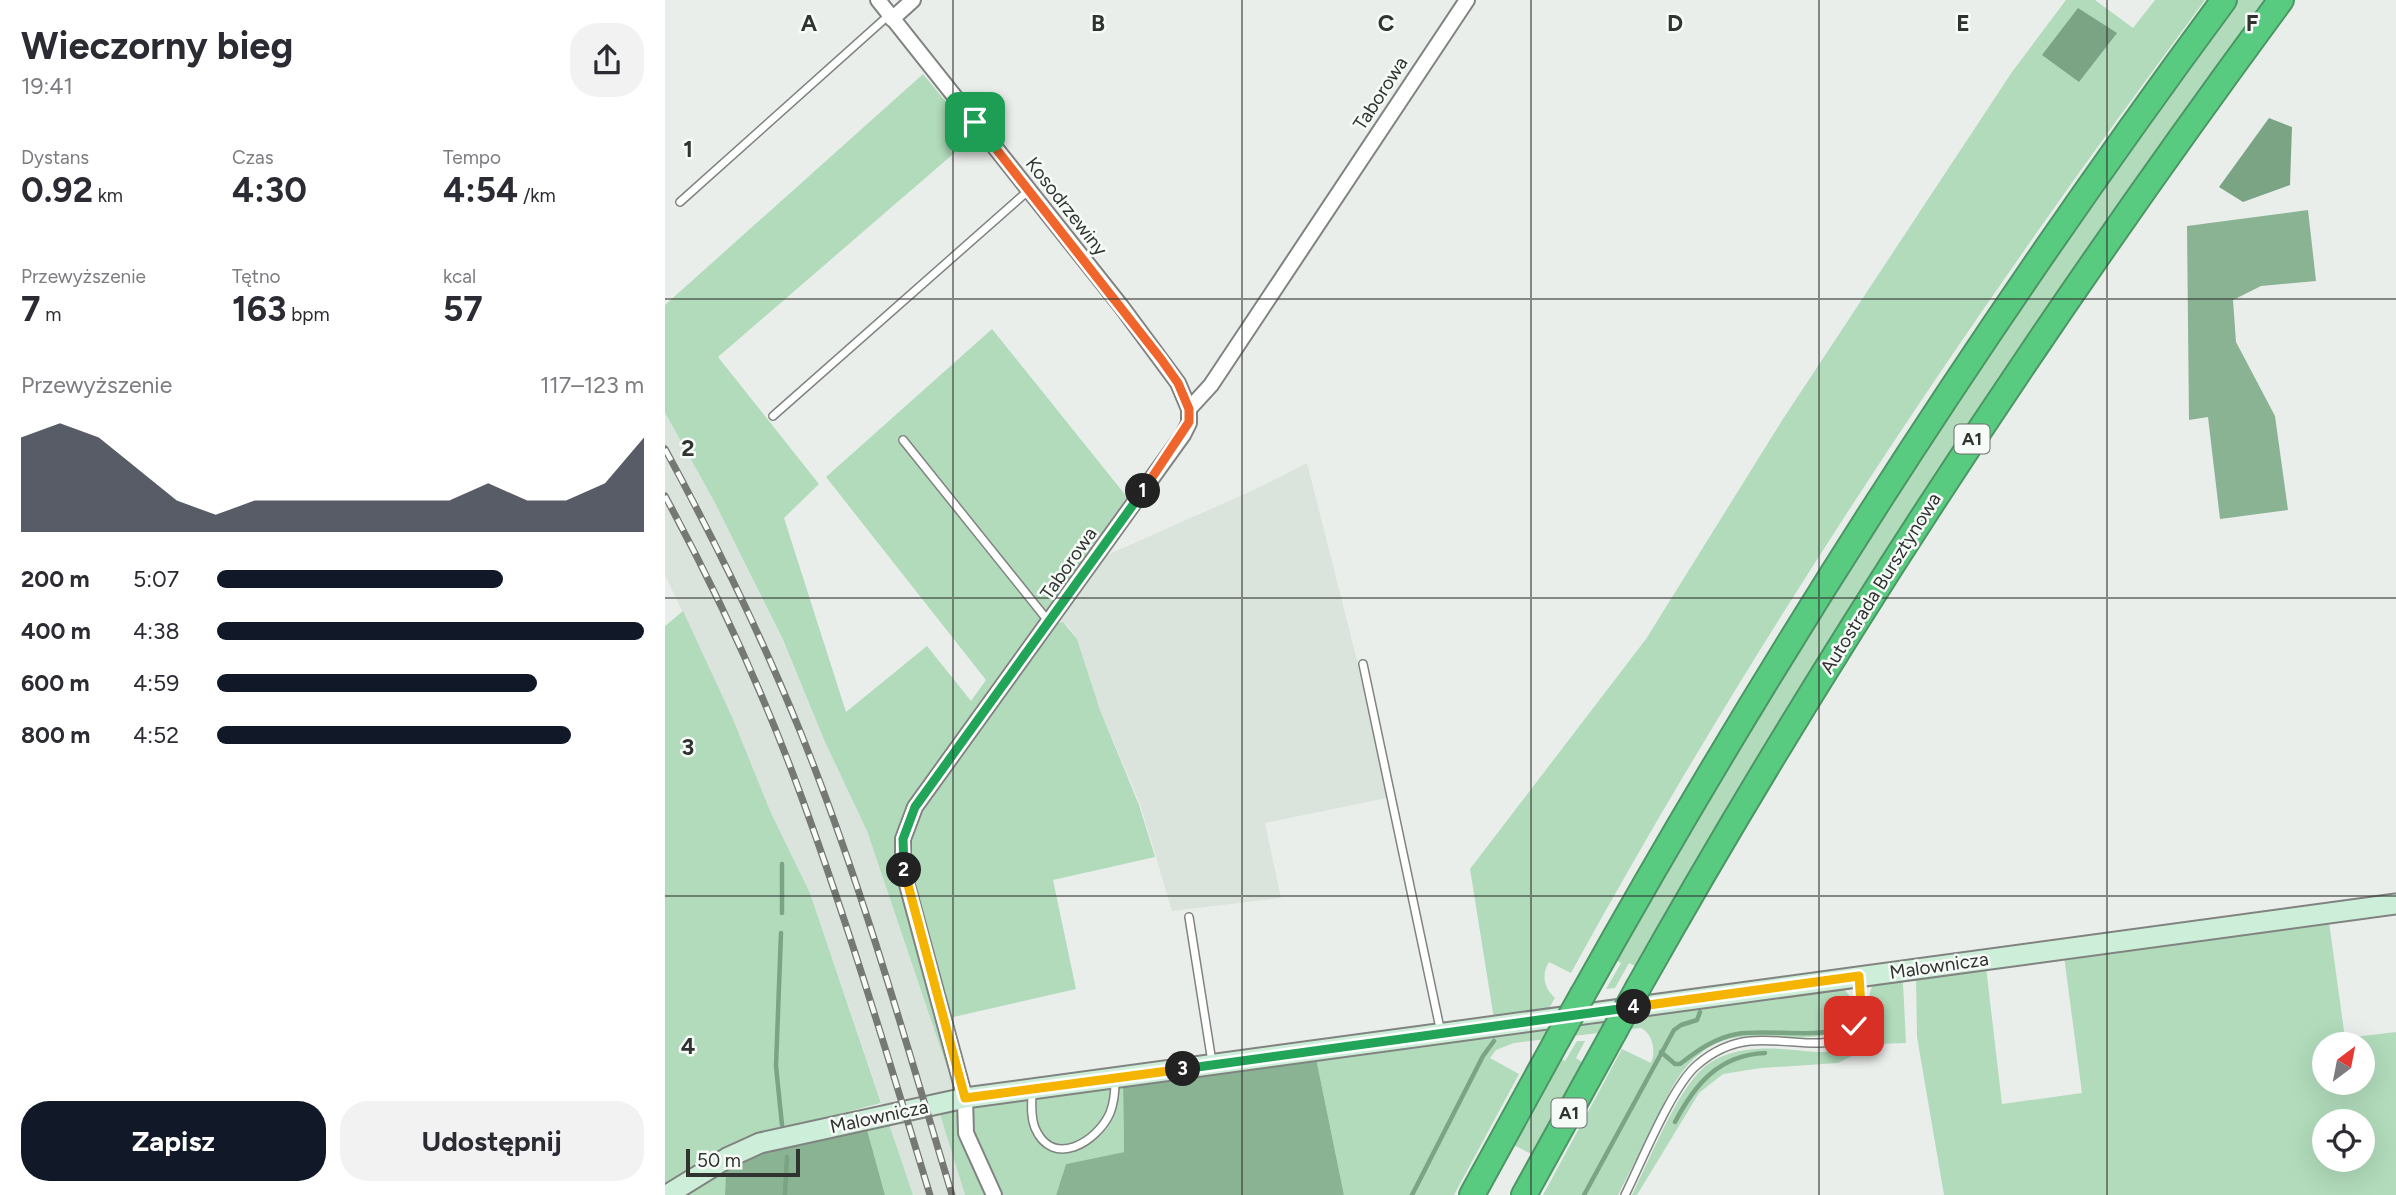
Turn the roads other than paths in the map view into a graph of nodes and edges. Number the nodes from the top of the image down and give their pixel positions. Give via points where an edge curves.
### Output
1 (877, 0) edge
2 (913, 0) edge
3 (1467, 0) edge
4 (2224, 0) edge
5 (2281, 0) edge
6 (890, 17) junction
7 (1030, 190) junction
8 (680, 202) dead end
9 (1189, 409) junction
10 (773, 416) dead end
11 (903, 440) dead end
12 (1049, 622) junction
13 (1363, 664) dead end
14 (2396, 904) edge
15 (1189, 917) dead end
16 (1859, 976) junction
17 (1441, 1034) junction
18 (1212, 1065) junction
19 (1115, 1079) junction
20 (1032, 1089) junction
21 (965, 1098) junction
22 (1543, 1159) junction
23 (1481, 1189) edge
24 (667, 1195) edge
25 (994, 1195) edge
26 (1514, 1195) edge
27 (1524, 1195) edge
28 (1625, 1195) edge

1 - 6 street, Kosodrzewiny
2 - 6 street
3 - 9 street, Taborowa via 1211,385
4 - 23 highway, A1, bridge via 2057,232 1910,450 1751,703 1503,1137
5 - 22 highway, Autostrada Bursztynowa / A1, bridge via 2078,281 1960,457 1791,724
6 - 7 street, Kosodrzewiny
6 - 8 lane
7 - 9 street, Kosodrzewiny via 1161,359
7 - 10 lane
9 - 12 street, Taborowa via 1183,435
11 - 12 lane
12 - 21 street, Taborowa via 915,807 903,839 906,881
13 - 17 lane
14 - 16 street, Malownicza
15 - 18 lane
16 - 17 street, Malownicza
16 - 28 lane via 1859,1017 1843,1037 1826,1043 1738,1043 1697,1065 1678,1090
17 - 18 street, Malownicza
18 - 19 street, Malownicza
19 - 20 street, Malownicza
19 - 20 lane via 1112,1107 1098,1132 1062,1150 1041,1137 1035,1127
20 - 21 street, Malownicza
21 - 24 street, Malownicza via 760,1143
21 - 25 street, Taborowa via 966,1133
22 - 26 lane
22 - 27 highway, Autostrada Bursztynowa / A1

